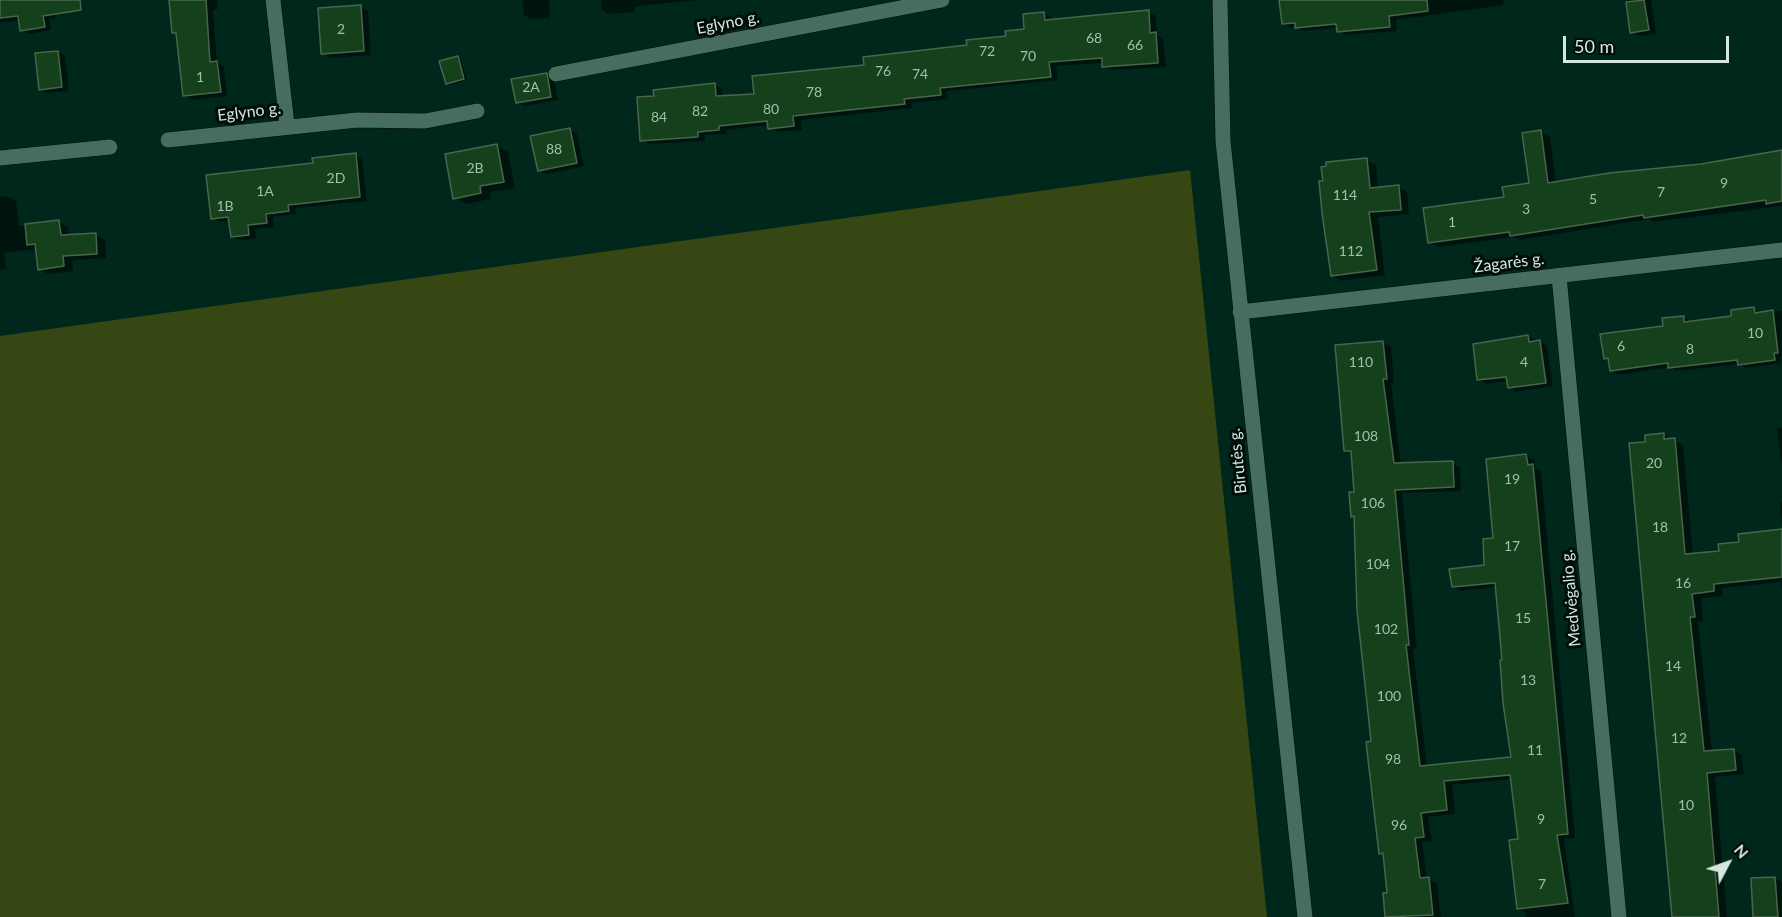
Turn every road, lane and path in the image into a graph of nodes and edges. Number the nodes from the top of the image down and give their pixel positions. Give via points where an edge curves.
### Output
1 (273, 0) edge
2 (942, 0) edge
3 (1220, 0) edge
4 (556, 75) dead end
5 (477, 111) dead end
6 (287, 125) junction
7 (168, 140) dead end
8 (110, 147) dead end
9 (0, 158) edge
10 (1782, 250) edge
11 (1559, 276) junction
12 (1240, 312) junction
13 (1305, 917) edge
14 (1618, 917) edge

1 - 6 street
2 - 4 street, Eglyno g.
3 - 12 street, Birutės g. via 1223,141
5 - 6 street, Eglyno g. via 425,121
6 - 7 street, Eglyno g.
8 - 9 street
10 - 11 street, Žagarės g.
11 - 12 street, Žagarės g.
11 - 14 street, Medvėgalio g.
12 - 13 street, Birutės g.

